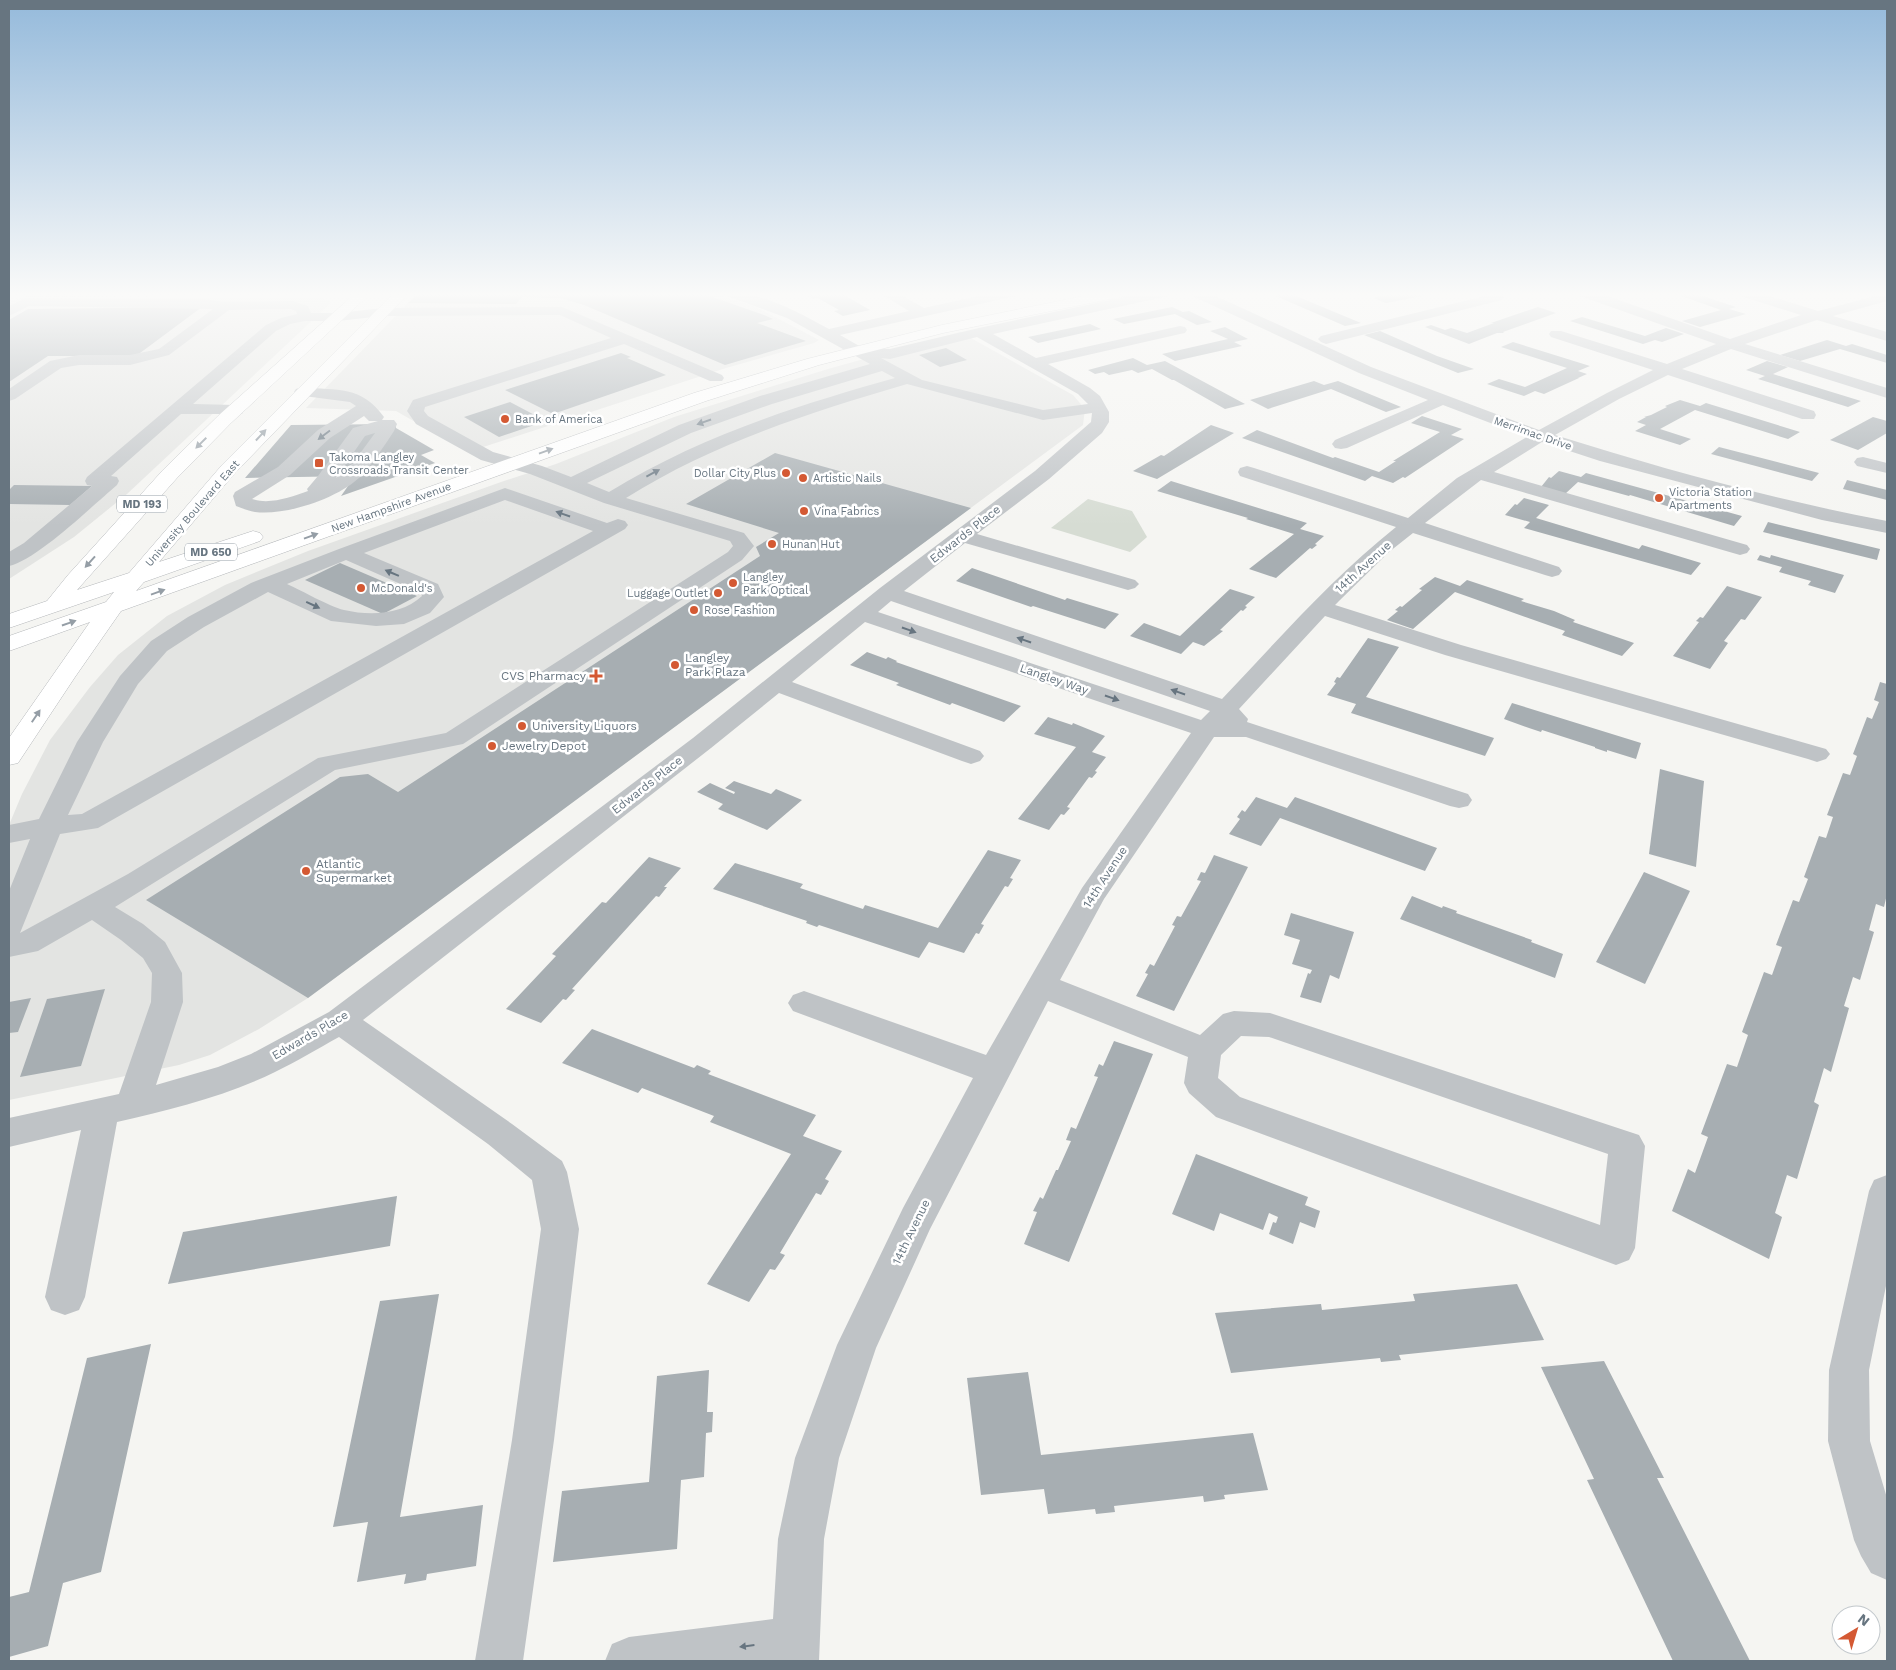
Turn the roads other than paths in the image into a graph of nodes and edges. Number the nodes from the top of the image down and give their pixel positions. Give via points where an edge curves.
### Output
1 (47, 370) edge
2 (223, 370) edge
3 (298, 370) edge
4 (311, 370) edge
5 (526, 370) edge
6 (698, 370) edge
7 (750, 370) edge
8 (780, 370) edge
9 (857, 370) edge
10 (898, 370) edge
11 (913, 370) edge
12 (1046, 370) edge
13 (1365, 370) edge
14 (1395, 370) edge
15 (1667, 370) edge
16 (1672, 370) edge
17 (1813, 370) edge
18 (716, 378) junction
19 (908, 379) junction
20 (936, 379) dead end
21 (287, 385) junction
22 (196, 393) junction
23 (1887, 393) edge
24 (9, 396) edge
25 (229, 399) junction
26 (1440, 400) junction
27 (630, 404) dead end
28 (1098, 407) junction
29 (364, 408) junction
30 (178, 409) junction
31 (1808, 415) dead end
32 (422, 420) junction
33 (385, 424) junction
34 (1547, 432) junction
35 (523, 443) dead end
36 (1341, 444) dead end
37 (487, 456) junction
38 (1863, 462) dead end
39 (511, 464) junction
40 (1887, 468) edge
41 (1247, 472) dead end
42 (1478, 473) junction
43 (571, 484) junction
44 (611, 499) junction
45 (646, 509) junction
46 (1412, 524) junction
47 (1887, 526) edge
48 (609, 530) junction
49 (962, 536) junction
50 (1740, 549) dead end
51 (346, 553) junction
52 (9, 560) edge
53 (1552, 571) dead end
54 (136, 577) junction
55 (269, 584) junction
56 (1128, 584) dead end
57 (888, 594) junction
58 (55, 604) junction
59 (1320, 607) junction
60 (112, 608) junction
61 (862, 614) junction
62 (9, 621) edge
63 (17, 641) edge
64 (9, 659) edge
65 (776, 684) junction
66 (1215, 719) junction
67 (1817, 754) dead end
68 (971, 756) dead end
69 (9, 757) edge
70 (1459, 800) dead end
71 (49, 826) junction
72 (9, 834) edge
73 (92, 906) junction
74 (9, 927) edge
75 (9, 946) edge
76 (1041, 985) junction
77 (804, 1003) dead end
78 (340, 1020) junction
79 (1205, 1050) junction
80 (993, 1071) junction
81 (118, 1108) junction
82 (9, 1132) edge
83 (1887, 1191) edge
84 (65, 1297) dead end
85 (1887, 1556) edge
86 (795, 1651) edge
87 (499, 1661) edge
88 (629, 1661) edge

1 - 24 street
2 - 22 street
3 - 21 main road, University Boulevard East / MD 193
4 - 21 main road, University Boulevard East / MD 193
5 - 32 street via 419,404 415,411
6 - 18 street
7 - 18 main road, New Hampshire Avenue / MD 650
39 -> 8 main road, New Hampshire Avenue / MD 650
9 -> 43 street via 685,429
10 - 19 street
11 - 20 street
12 - 28 street via 1084,391
13 - 26 street, Merrimac Drive
14 - 34 street, Merrimac Drive
15 - 34 street, 14th Avenue
16 - 31 street
17 - 23 street
18 - 27 main road, New Hampshire Avenue / MD 650
19 - 28 street via 916,384 1043,415
44 -> 19 street via 634,483 701,448 827,402
21 - 25 main road, University Boulevard East / MD 193
21 - 29 street via 354,397 364,404
54 -> 21 main road, University Boulevard East / MD 193 via 192,510
22 - 25 street
22 - 30 street
25 - 30 street
25 -> 58 main road, University Boulevard East / MD 193 via 170,474
26 - 34 street, Merrimac Drive
26 - 36 street
28 - 49 street, Edwards Place via 1101,417 1096,429
29 - 33 street
29 -> 33 street via 324,434 284,471 242,496 243,502 250,506 268,507 286,504 341,482 354,473 385,431
30 - 52 street via 94,481 110,482 31,547
32 - 33 street
32 - 37 street
34 - 42 street, 14th Avenue
34 - 47 street, Merrimac Drive via 1606,457 1828,516
35 - 37 main road, New Hampshire Avenue / MD 650
37 - 39 street
37 - 54 main road, New Hampshire Avenue / MD 650
38 - 40 street
39 - 43 street
60 -> 39 main road, New Hampshire Avenue / MD 650
41 - 46 street
42 - 46 street, 14th Avenue
42 - 50 street
43 - 44 street
44 - 45 street
45 - 48 street
45 - 73 street via 738,537 744,546 735,556 454,739 327,764
46 - 53 street
46 - 59 street, 14th Avenue
48 -> 51 street via 505,494
48 - 71 street via 88,822
49 - 56 street
49 - 57 street, Edwards Place
51 - 55 street
55 -> 51 street via 339,616 376,619 396,620 422,608 433,597 430,589
54 - 58 main road, New Hampshire Avenue / MD 650
54 - 60 main road, University Boulevard East / MD 193
55 - 71 street via 196,622 159,646 128,681 90,742
57 - 61 street, Edwards Place
66 -> 57 street, Langley Way
58 - 62 main road, New Hampshire Avenue / MD 650
58 - 63 main road, University Boulevard East / MD 193
59 - 66 street, 14th Avenue
59 - 67 street via 1453,650
63 -> 60 main road, New Hampshire Avenue / MD 650
69 -> 60 main road, University Boulevard East / MD 193
61 - 65 street, Edwards Place
61 -> 66 street, Langley Way
63 - 64 main road, University Boulevard East / MD 193
65 - 68 street
65 - 78 street, Edwards Place
66 - 70 street, Langley Way
66 - 76 street, 14th Avenue via 1092,895
71 - 72 street
71 - 74 street
73 - 75 street via 26,943
73 - 81 street via 154,950 167,973 167,1002
76 - 79 street
76 - 80 street, 14th Avenue
77 - 80 street
78 - 81 street, Edwards Place via 263,1063 226,1078
78 - 87 street via 549,1172 560,1229 533,1440
79 - 79 street via 1201,1083 1228,1107 1616,1248 1627,1146 1270,1025 1234,1024
80 - 86 street, 14th Avenue via 916,1220 857,1345 821,1448 801,1539
81 - 82 street, Edwards Place
81 - 84 street
83 - 85 street via 1849,1370 1849,1441 1877,1540
86 -> 88 street, 14th Avenue

